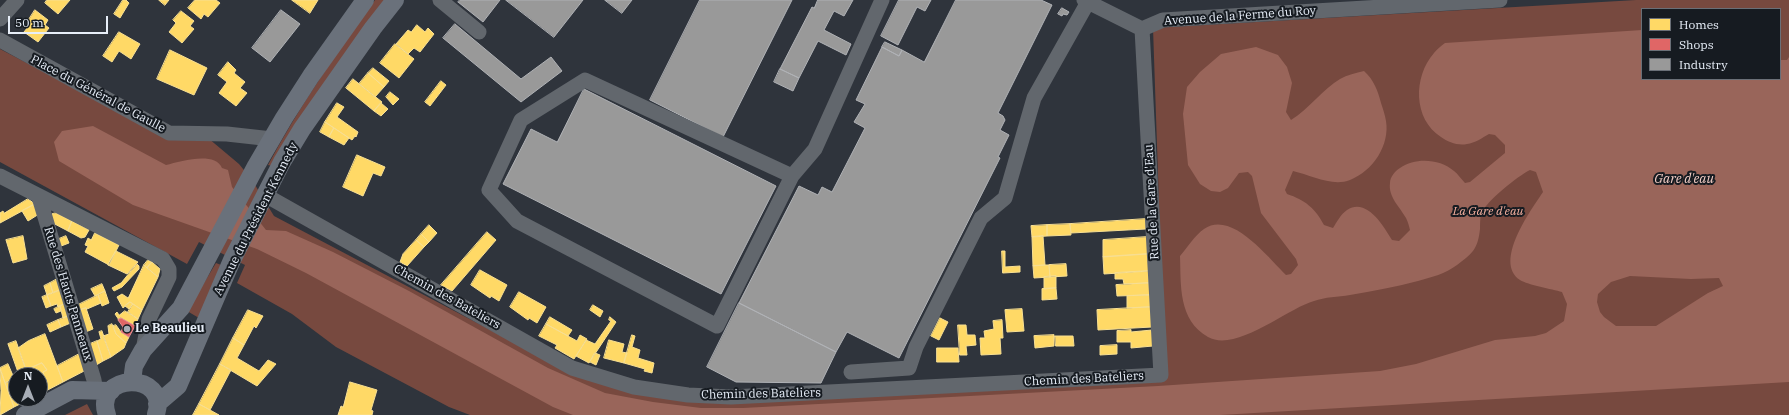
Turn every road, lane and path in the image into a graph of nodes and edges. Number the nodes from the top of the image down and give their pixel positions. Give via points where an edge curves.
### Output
1 (17, 0) edge
2 (365, 0) edge
3 (395, 0) edge
4 (440, 0) edge
5 (882, 0) edge
6 (1500, 0) edge
7 (1086, 1) edge
8 (0, 19) edge
9 (1142, 29) junction
10 (479, 32) dead end
11 (0, 40) edge
12 (272, 139) junction
13 (0, 176) edge
14 (792, 176) junction
15 (39, 197) junction
16 (262, 201) junction
17 (143, 350) junction
18 (851, 372) dead end
19 (1161, 375) joint
20 (132, 381) junction
21 (104, 391) junction
22 (157, 410) edge
23 (25, 415) edge
24 (107, 415) edge

1 - 8 street
2 - 12 main road, Avenue du Président Kennedy via 311,76
3 - 16 main road, Avenue du Président Kennedy via 302,129
4 - 10 street
5 - 14 street via 814,149
6 - 9 street, Avenue de la Ferme du Roy via 1163,20
7 - 9 street
7 - 18 street via 1034,98 1005,198 981,218 916,347 909,368
9 - 19 street, Rue de la Gare d'Eau
11 - 12 street, Place du Général de Gaulle via 169,133 227,134
12 - 17 main road, Avenue du Président Kennedy via 181,308
13 - 15 street
14 - 14 street via 716,326 517,221 489,190 521,120 585,80
15 - 17 street via 163,259 169,269 169,277 149,319
15 - 21 street, Rue des Hauts Panneaux via 94,380
16 - 19 street, Chemin des Bateliers via 572,368 634,387 688,395 731,397
16 - 22 main road, Avenue du Président Kennedy via 232,260 178,386
17 - 20 main road, Avenue du Président Kennedy via 134,366
20 - 21 main road
20 - 22 main road via 146,385 152,390
21 - 23 main road via 72,390
21 - 24 main road

